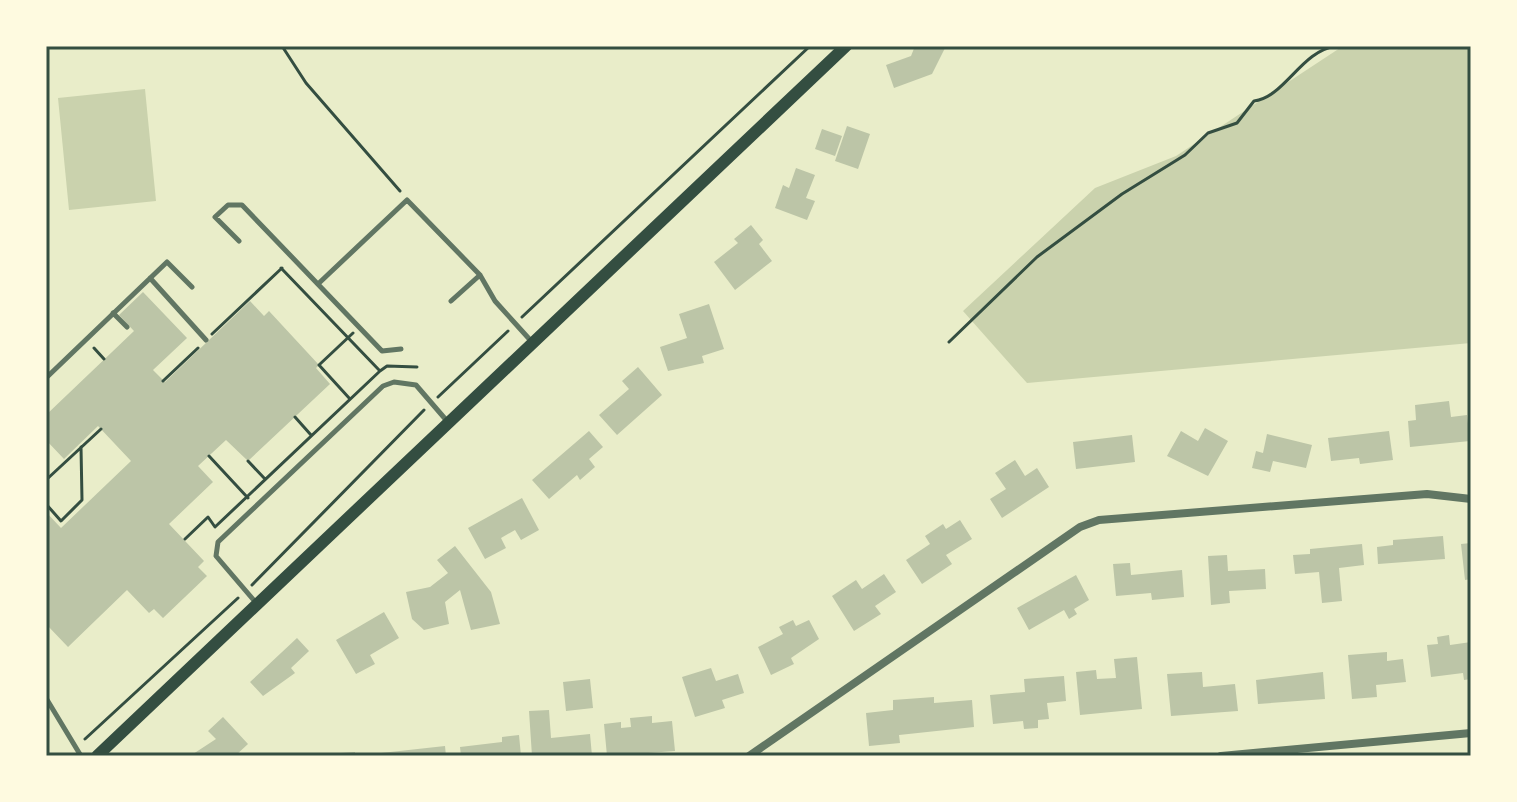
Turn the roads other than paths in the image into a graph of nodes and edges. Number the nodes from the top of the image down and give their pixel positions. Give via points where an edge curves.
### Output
1 (846, 46) edge
2 (239, 241) dead end
3 (480, 275) junction
4 (150, 278) junction
5 (318, 284) junction
6 (192, 287) dead end
7 (451, 301) dead end
8 (113, 313) junction
9 (127, 327) dead end
10 (206, 340) road end
11 (533, 343) junction
12 (401, 349) dead end
13 (46, 378) edge
14 (447, 421) junction
15 (1471, 499) edge
16 (257, 604) junction
17 (46, 698) edge
18 (1471, 733) edge
19 (81, 756) edge
20 (97, 756) edge
21 (749, 756) edge
22 (1221, 756) edge

1 - 11 main road
2 - 5 lane via 215,217 228,205 242,205
3 - 5 lane via 407,200
3 - 7 lane
3 - 11 lane via 495,301
4 - 6 lane via 167,262
4 - 8 lane
4 - 10 lane
5 - 12 lane via 382,351
8 - 9 lane
8 - 13 lane
11 - 14 main road
14 - 16 main road
14 - 16 lane via 416,385 383,386 256,506 215,549
15 - 21 street via 1427,494 1099,520 1080,527
16 - 20 main road
17 - 19 lane
18 - 22 street

